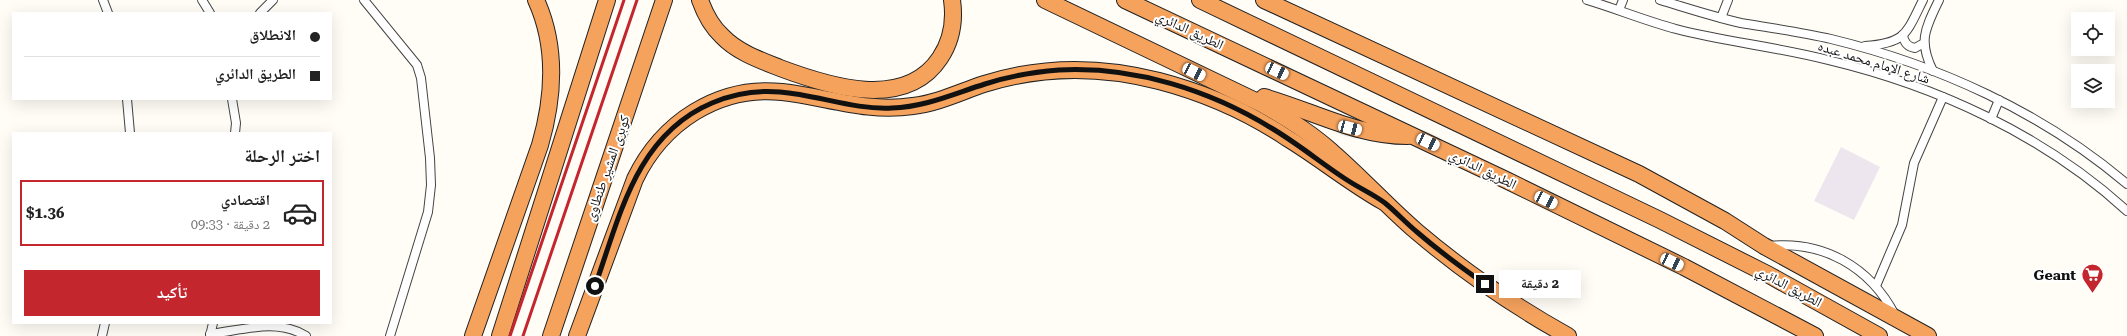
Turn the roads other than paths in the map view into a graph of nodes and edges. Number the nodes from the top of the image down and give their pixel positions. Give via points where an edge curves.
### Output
1 (103, 0) edge
2 (202, 0) edge
3 (273, 0) edge
4 (364, 0) edge
5 (536, 0) edge
6 (607, 0) edge
7 (664, 0) edge
8 (700, 0) edge
9 (952, 0) edge
10 (1044, 0) edge
11 (1125, 0) edge
12 (1200, 0) edge
13 (1264, 0) edge
14 (1587, 0) edge
15 (1623, 0) edge
16 (1660, 0) edge
17 (1728, 0) edge
18 (1923, 0) edge
19 (1939, 0) edge
20 (1619, 10) junction
21 (108, 12) edge
22 (209, 12) edge
23 (261, 12) edge
24 (1721, 18) junction
25 (1903, 35) junction
26 (1924, 43) junction
27 (1859, 46) junction
28 (1933, 71) junction
29 (1235, 91) junction
30 (1943, 97) junction
31 (127, 100) edge
32 (232, 100) edge
33 (1999, 100) junction
34 (1991, 119) junction
35 (130, 132) edge
36 (235, 132) edge
37 (1415, 136) junction
38 (2118, 177) junction
39 (2127, 180) edge
40 (2127, 184) edge
41 (1384, 202) junction
42 (2127, 212) edge
43 (1764, 246) junction
44 (1876, 286) junction
45 (1896, 318) junction
46 (104, 324) edge
47 (213, 324) edge
48 (210, 335) edge
49 (102, 336) edge
50 (306, 336) edge
51 (390, 336) edge
52 (473, 336) edge
53 (500, 336) edge
54 (551, 336) edge
55 (577, 336) edge
56 (1568, 336) edge
57 (1815, 336) edge
58 (1879, 336) edge
59 (1928, 336) edge

1 - 21 street
2 - 22 street
3 - 23 street
4 - 51 street via 417,65 421,78 430,158 430,199 425,224
5 - 52 highway via 545,22 550,48 551,76 547,118 540,145
6 - 53 highway
7 - 54 highway, كوبرى المشير طنطاوى
8 - 9 highway via 716,31 737,48 789,72 856,88 880,90 902,87 919,79 933,68 944,53 951,36
10 - 29 highway
11 - 37 highway, الطريق الدائري
12 - 58 highway, الطريق الدائري via 1660,220 1776,279
13 - 43 highway, الطريق الدائري via 1640,174 1725,221
14 - 20 street, شارع الإمام محمد عبده
15 - 20 street
16 - 24 street, شارع الإمام محمد عبده
17 - 24 street
18 - 25 street
19 - 26 street via 1927,26
20 - 30 street, شارع الإمام محمد عبده via 1681,30 1848,65
24 - 27 street, شارع الإمام محمد عبده
25 - 26 street via 1904,42 1909,46 1915,48
25 - 27 street via 1887,44
26 - 28 street
27 - 28 street, شارع الإمام محمد عبده
28 - 33 street, شارع الإمام محمد عبده
29 - 37 highway via 1268,98 1362,131 1389,136
29 - 41 highway via 1305,130
30 - 34 street, شارع الإمام محمد عبده
30 - 44 street via 1914,164 1903,221
31 - 35 street
32 - 36 street
33 - 34 street
33 - 38 street, شارع الإمام محمد عبده via 2056,132
34 - 42 street, شارع الإمام محمد عبده via 2061,160 2104,191
37 - 57 highway, الطريق الدائري via 1684,267
38 - 39 street
38 - 40 street, شارع الإمام محمد عبده
41 - 55 highway via 1344,178 1290,139 1236,109 1179,86 1119,73 1077,70 1035,73 1000,79 928,103 887,109 859,107 780,92 741,94 711,103 683,119 663,136 647,156 635,178
41 - 56 highway via 1468,272 1522,309
43 - 44 street via 1788,244 1823,251 1851,264
43 - 45 highway, الطريق الدائري
44 - 45 street
45 - 59 highway, الطريق الدائري
46 - 49 street
47 - 48 street
48 - 50 street via 272,325 289,328

